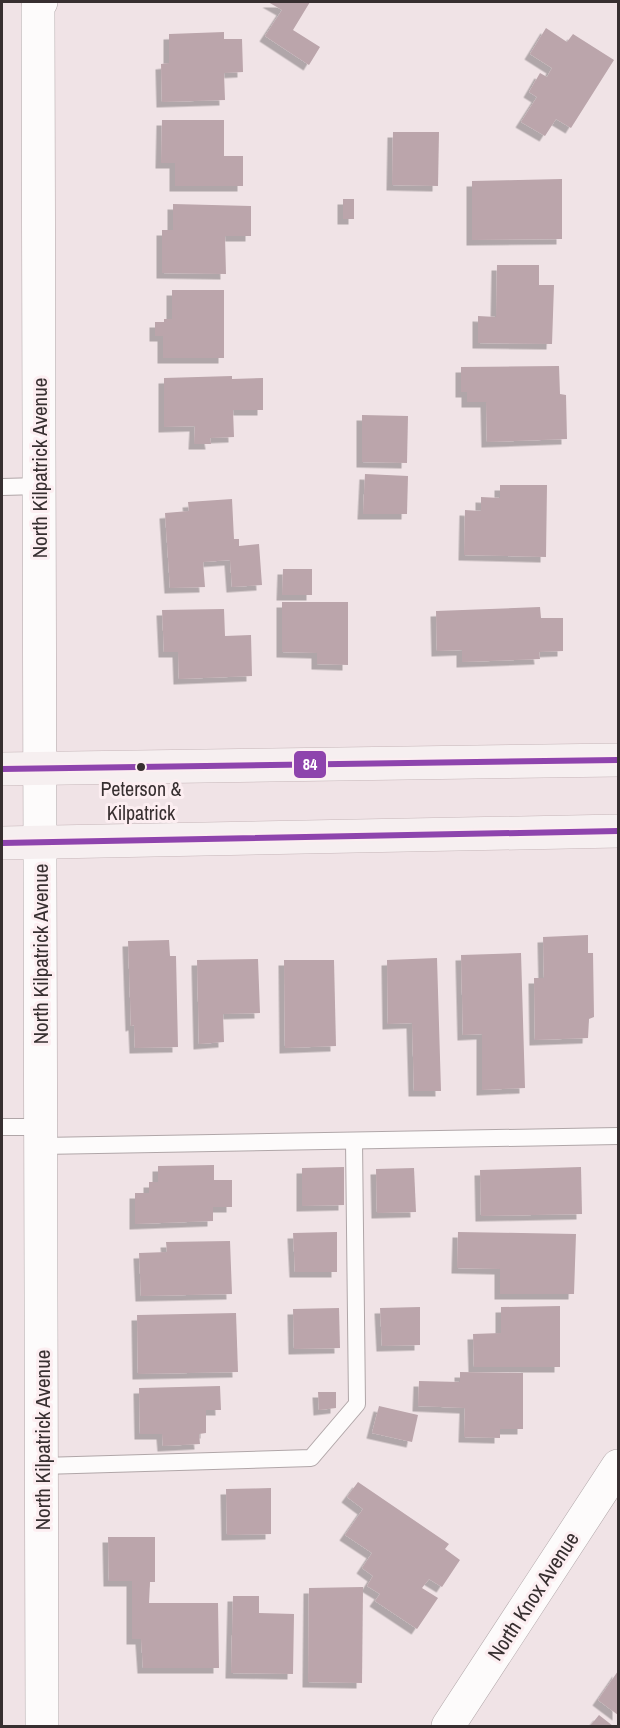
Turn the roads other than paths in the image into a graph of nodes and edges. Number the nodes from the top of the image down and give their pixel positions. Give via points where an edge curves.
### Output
1 (41, 2) edge
2 (39, 486) junction
3 (2, 487) edge
4 (618, 760) edge
5 (2, 769) edge
6 (40, 769) junction
7 (618, 831) edge
8 (40, 842) junction
9 (2, 843) edge
10 (2, 1127) edge
11 (41, 1137) junction
12 (618, 1137) edge
13 (354, 1141) junction
14 (42, 1466) junction
15 (618, 1466) edge
16 (42, 1726) edge
17 (448, 1726) edge

1 - 2 street, North Kilpatrick Avenue
2 - 3 lane
2 - 6 street, North Kilpatrick Avenue
4 - 6 main road
5 - 6 main road
6 - 8 street, North Kilpatrick Avenue
7 - 8 main road
8 - 9 main road
8 - 11 street, North Kilpatrick Avenue
10 - 11 lane
11 - 13 lane
11 - 14 street, North Kilpatrick Avenue
12 - 13 lane
13 - 14 lane via 357,1404 311,1458
14 - 16 street, North Kilpatrick Avenue
15 - 17 street, North Knox Avenue

